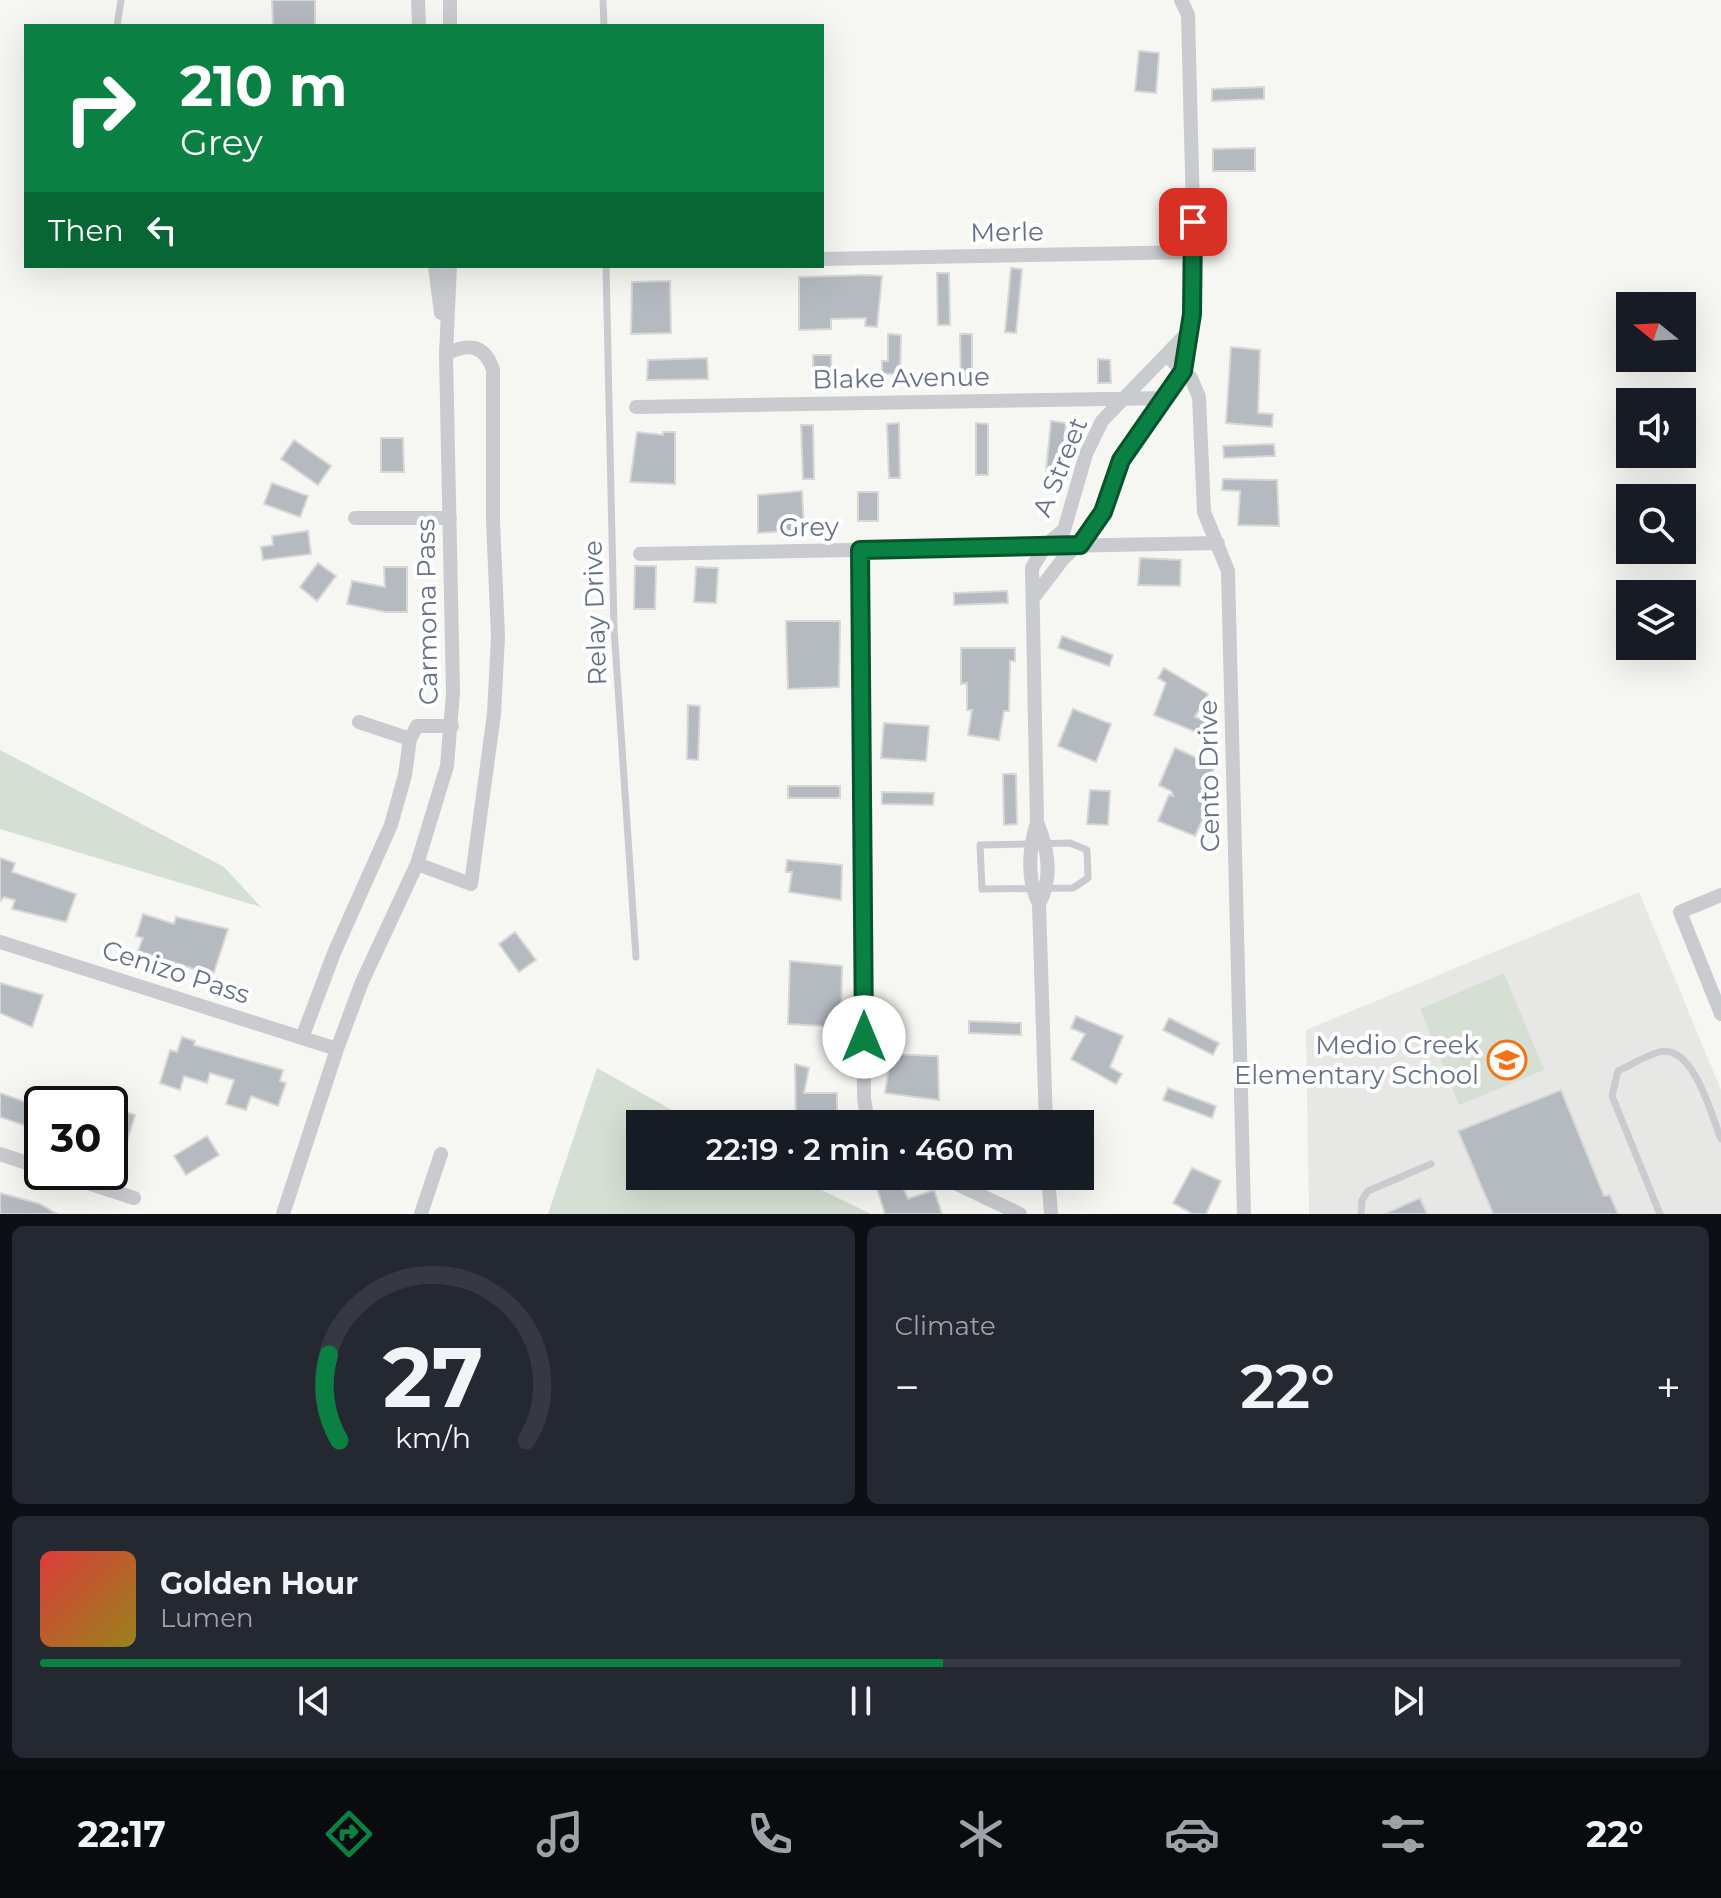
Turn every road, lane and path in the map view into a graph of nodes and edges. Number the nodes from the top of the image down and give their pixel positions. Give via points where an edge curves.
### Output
1 (121, 0) edge
2 (418, 0) edge
3 (450, 0) edge
4 (603, 0) edge
5 (1181, 0) edge
6 (1195, 0) edge
7 (1188, 15) junction
8 (121, 17) junction
9 (118, 24) edge
10 (123, 24) edge
11 (419, 24) edge
12 (450, 24) edge
13 (604, 24) edge
14 (1194, 252) junction
15 (824, 259) edge
16 (435, 268) edge
17 (450, 268) edge
18 (606, 268) edge
19 (1189, 331) junction
20 (446, 354) junction
21 (1166, 355) junction
22 (1183, 371) junction
23 (1166, 398) junction
24 (1123, 399) junction
25 (636, 407) dead end
26 (355, 518) dead end
27 (450, 518) junction
28 (1218, 543) junction
29 (1046, 545) junction
30 (1080, 545) junction
31 (860, 550) junction
32 (640, 554) dead end
33 (1034, 597) junction
34 (359, 722) dead end
35 (452, 726) junction
36 (410, 739) junction
37 (1037, 822) junction
38 (1030, 844) junction
39 (1046, 844) junction
40 (417, 864) junction
41 (1031, 888) junction
42 (1047, 888) junction
43 (1721, 895) edge
44 (1039, 904) junction
45 (0, 942) edge
46 (636, 957) dead end
47 (1721, 1014) edge
48 (302, 1038) junction
49 (337, 1049) junction
50 (866, 1110) edge
51 (1046, 1110) edge
52 (1721, 1139) edge
53 (0, 1154) edge
54 (441, 1154) dead end
55 (24, 1162) edge
56 (1431, 1164) dead end
57 (109, 1190) edge
58 (969, 1190) edge
59 (1049, 1190) edge
60 (134, 1198) dead end
61 (283, 1214) edge
62 (421, 1214) edge
63 (1020, 1214) edge
64 (1051, 1214) edge
65 (1244, 1214) edge
66 (1361, 1214) edge
67 (1660, 1214) edge

1 - 8 lane
2 - 11 street
3 - 12 street
4 - 13 lane
5 - 7 street, A Street
6 - 7 street, A Street
7 - 14 street, A Street
8 - 9 lane
8 - 10 lane
14 - 15 street, Merle
14 - 19 street, A Street
16 - 20 street, Carmona Pass
17 - 20 street, Carmona Pass
18 - 46 lane, Relay Drive via 614,628
19 - 21 street, A Street
19 - 22 street, A Street
20 - 27 street, Carmona Pass
20 - 40 street via 476,347 493,370 498,637 494,714 471,884
21 - 22 street, Cento Drive
21 - 24 street, A Street
22 - 23 street, A Street
22 - 28 street, Cento Drive via 1199,397 1204,512
23 - 24 street, Blake Avenue
23 - 30 street, A Street via 1121,460 1103,512
24 - 25 street, Blake Avenue
24 - 29 street, A Street via 1093,436 1064,530
26 - 27 street
27 - 35 street, Carmona Pass
28 - 30 street, Grey
28 - 65 street, Cento Drive via 1228,571
29 - 30 street, Grey
29 - 31 street, Grey
29 - 33 street, A Street via 1032,568
30 - 33 street, A Street
31 - 32 street, Grey
31 - 50 street
33 - 37 street, A Street
34 - 36 street
35 - 36 street via 417,726
35 - 40 street, Carmona Pass via 436,811
36 - 48 street via 391,825
37 - 38 street, A Street
37 - 39 street, A Street
38 - 39 lane
38 - 41 street, A Street
38 - 41 lane via 980,845 982,889
39 - 42 street, A Street
39 - 42 lane via 1070,843 1087,850 1088,878 1073,888
40 - 49 street, Carmona Pass
41 - 42 lane
41 - 44 street, A Street
42 - 44 street, A Street
43 - 47 street via 1680,912
44 - 51 street, A Street
45 - 48 street, Cenizo Pass
48 - 49 street, Cenizo Pass
49 - 61 street, Carmona Pass
52 - 67 lane via 1688,1061 1674,1051 1618,1071 1612,1096
53 - 55 street
54 - 62 street
56 - 66 lane via 1368,1191
57 - 60 street
58 - 63 street
59 - 64 street

